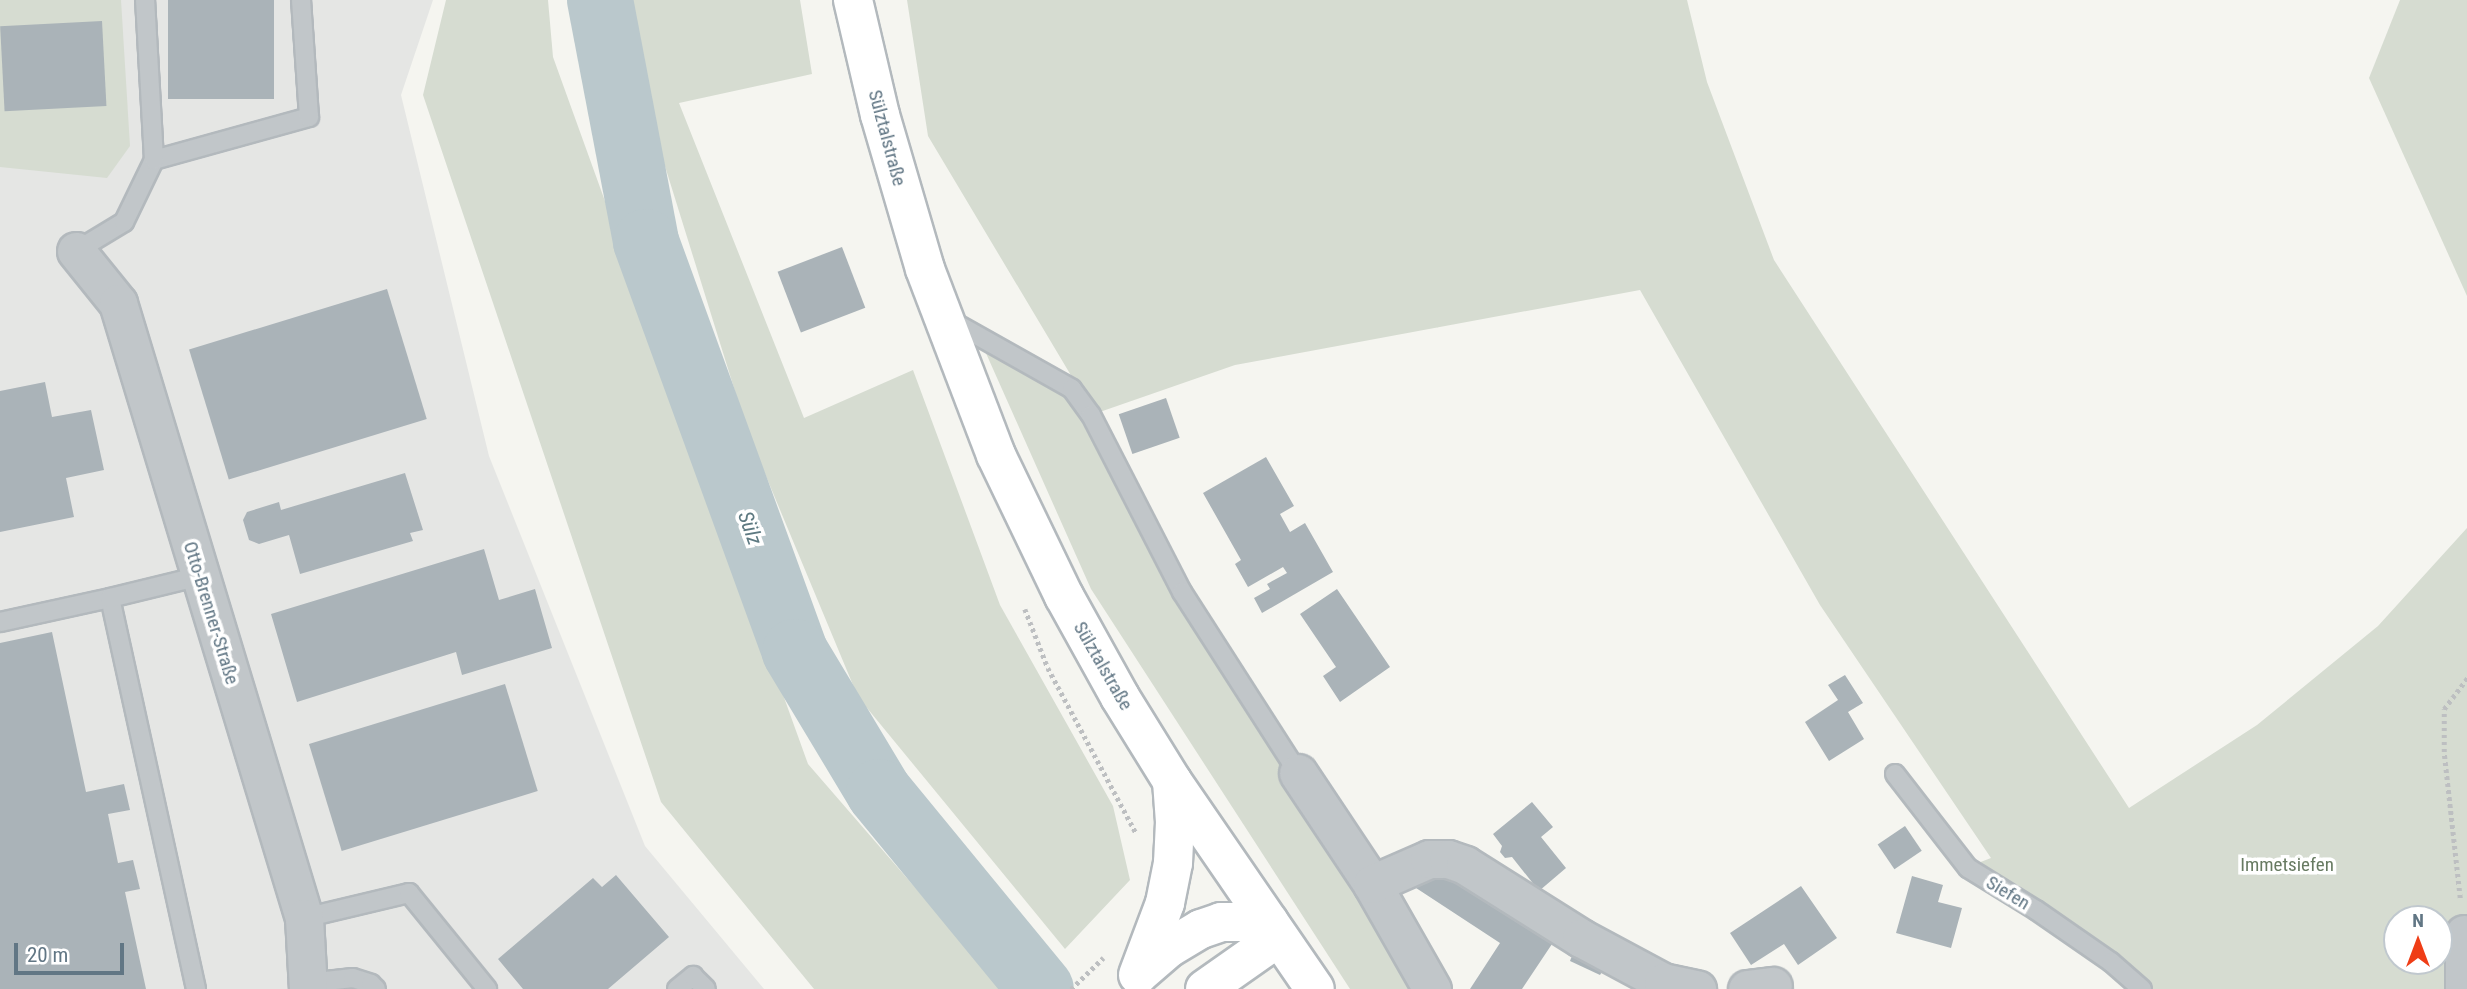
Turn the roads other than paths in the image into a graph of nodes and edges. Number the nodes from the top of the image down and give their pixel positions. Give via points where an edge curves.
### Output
1 (145, 0) edge
2 (301, 0) edge
3 (853, 0) edge
4 (154, 160) junction
5 (76, 251) joint
6 (941, 315) junction
7 (200, 576) junction
8 (110, 598) junction
9 (0, 622) edge
10 (1298, 773) joint
11 (1895, 774) dead end
12 (1172, 781) junction
13 (1372, 884) junction
14 (304, 918) junction
15 (1274, 929) junction
16 (2464, 934) road end
17 (1132, 982) edge
18 (308, 986) edge
19 (196, 989) edge
20 (376, 989) edge
21 (487, 989) edge
22 (677, 989) edge
23 (706, 989) edge
24 (1205, 989) edge
25 (1315, 989) edge
26 (1432, 989) edge
27 (1697, 989) edge
28 (2142, 989) edge
29 (2463, 989) edge

1 - 4 lane
2 - 4 lane via 309,117
3 - 6 main road, Sülztalstraße via 880,115
4 - 5 lane via 124,222
5 - 7 street, Otto-Brenner-Straße via 118,303
6 - 10 lane via 1072,389 1091,415 1182,592
6 - 12 main road, Sülztalstraße via 996,455 1064,596
7 - 8 lane
7 - 14 street, Otto-Brenner-Straße
8 - 9 lane
8 - 19 lane
10 - 13 street
11 - 28 lane, Siefen via 1968,868 2035,909
12 - 15 main road, Sülztalstraße
12 - 17 main road via 1173,863 1165,903
13 - 26 street
13 - 27 street via 1429,859 1448,859 1662,982
14 - 18 street, Otto-Brenner-Straße
14 - 21 lane via 409,893
15 - 17 main road via 1221,922 1202,929 1169,948
15 - 24 main road
15 - 25 main road, Sülztalstraße
16 - 29 street
18 - 20 lane via 353,978
22 - 23 lane via 694,976

